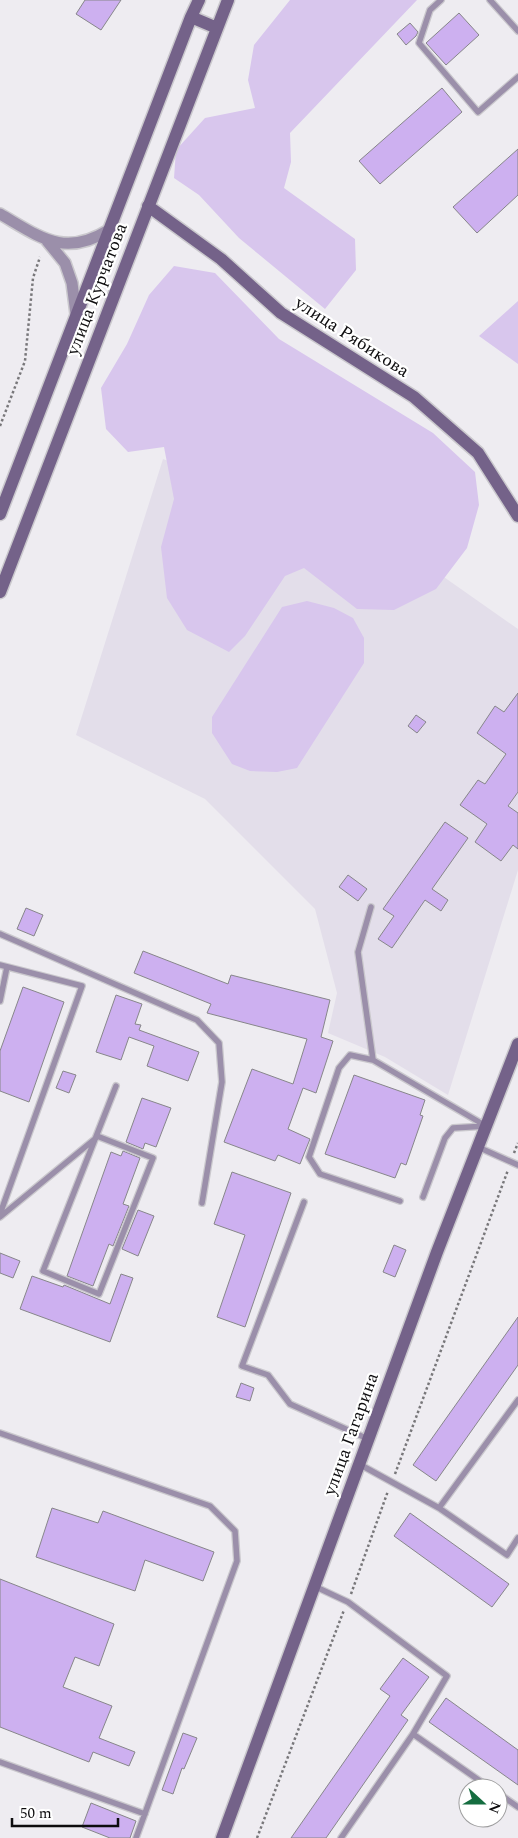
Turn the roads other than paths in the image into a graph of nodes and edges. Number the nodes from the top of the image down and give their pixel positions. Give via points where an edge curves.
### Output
1 (200, 0) edge
2 (228, 0) edge
3 (441, 0) edge
4 (490, 0) edge
5 (191, 17) junction
6 (217, 28) junction
7 (518, 31) edge
8 (518, 76) edge
9 (148, 206) junction
10 (0, 214) edge
11 (108, 230) junction
12 (47, 241) junction
13 (76, 314) junction
14 (0, 514) edge
15 (518, 516) edge
16 (0, 592) edge
17 (371, 907) dead end
18 (0, 934) edge
19 (0, 965) edge
20 (7, 967) junction
21 (0, 1002) edge
22 (518, 1044) edge
23 (374, 1060) junction
24 (116, 1086) dead end
25 (486, 1126) junction
26 (98, 1136) junction
27 (478, 1147) junction
28 (518, 1165) edge
29 (423, 1197) dead end
30 (400, 1201) dead end
31 (304, 1202) dead end
32 (202, 1203) dead end
33 (0, 1215) edge
34 (518, 1400) edge
35 (0, 1433) edge
36 (368, 1439) junction
37 (359, 1464) junction
38 (439, 1508) junction
39 (518, 1538) edge
40 (314, 1586) junction
41 (413, 1734) junction
42 (0, 1762) edge
43 (476, 1778) edge
44 (145, 1814) junction
45 (136, 1838) edge
46 (222, 1838) edge
47 (341, 1838) edge

1 - 5 street
2 - 6 street, улица Курчатова
3 - 8 lane via 430,10 419,43 478,112
4 - 7 lane
5 - 6 street
5 - 11 street
6 - 9 street, улица Курчатова
9 - 15 street, улица Рябикова via 222,259 281,313 414,397 478,453
9 - 16 street, улица Курчатова
10 - 12 street
11 - 12 street via 93,240 83,242
11 - 13 street
12 - 13 street via 64,264 72,283
13 - 14 street
17 - 23 lane via 358,952
18 - 32 lane via 196,1020 219,1043 222,1082
19 - 20 lane
20 - 21 lane
20 - 33 lane via 82,986
22 - 25 street, улица Гагарина
23 - 25 lane
23 - 30 lane via 350,1055 339,1068 309,1157 320,1174
24 - 26 lane
25 - 27 street, улица Гагарина
25 - 29 lane via 453,1128 445,1138
26 - 26 lane via 152,1158 99,1294 43,1271
26 - 33 lane
27 - 28 lane
27 - 36 street, улица Гагарина
31 - 36 lane via 242,1366 268,1375 290,1404
34 - 38 lane
35 - 44 lane via 210,1506 235,1531 237,1561
36 - 37 street, улица Гагарина
37 - 38 lane
37 - 40 street, улица Гагарина
38 - 39 lane via 507,1555
40 - 41 lane via 348,1602 447,1676
40 - 46 street, улица Гагарина
41 - 43 lane
41 - 47 lane
42 - 44 lane
44 - 45 lane

